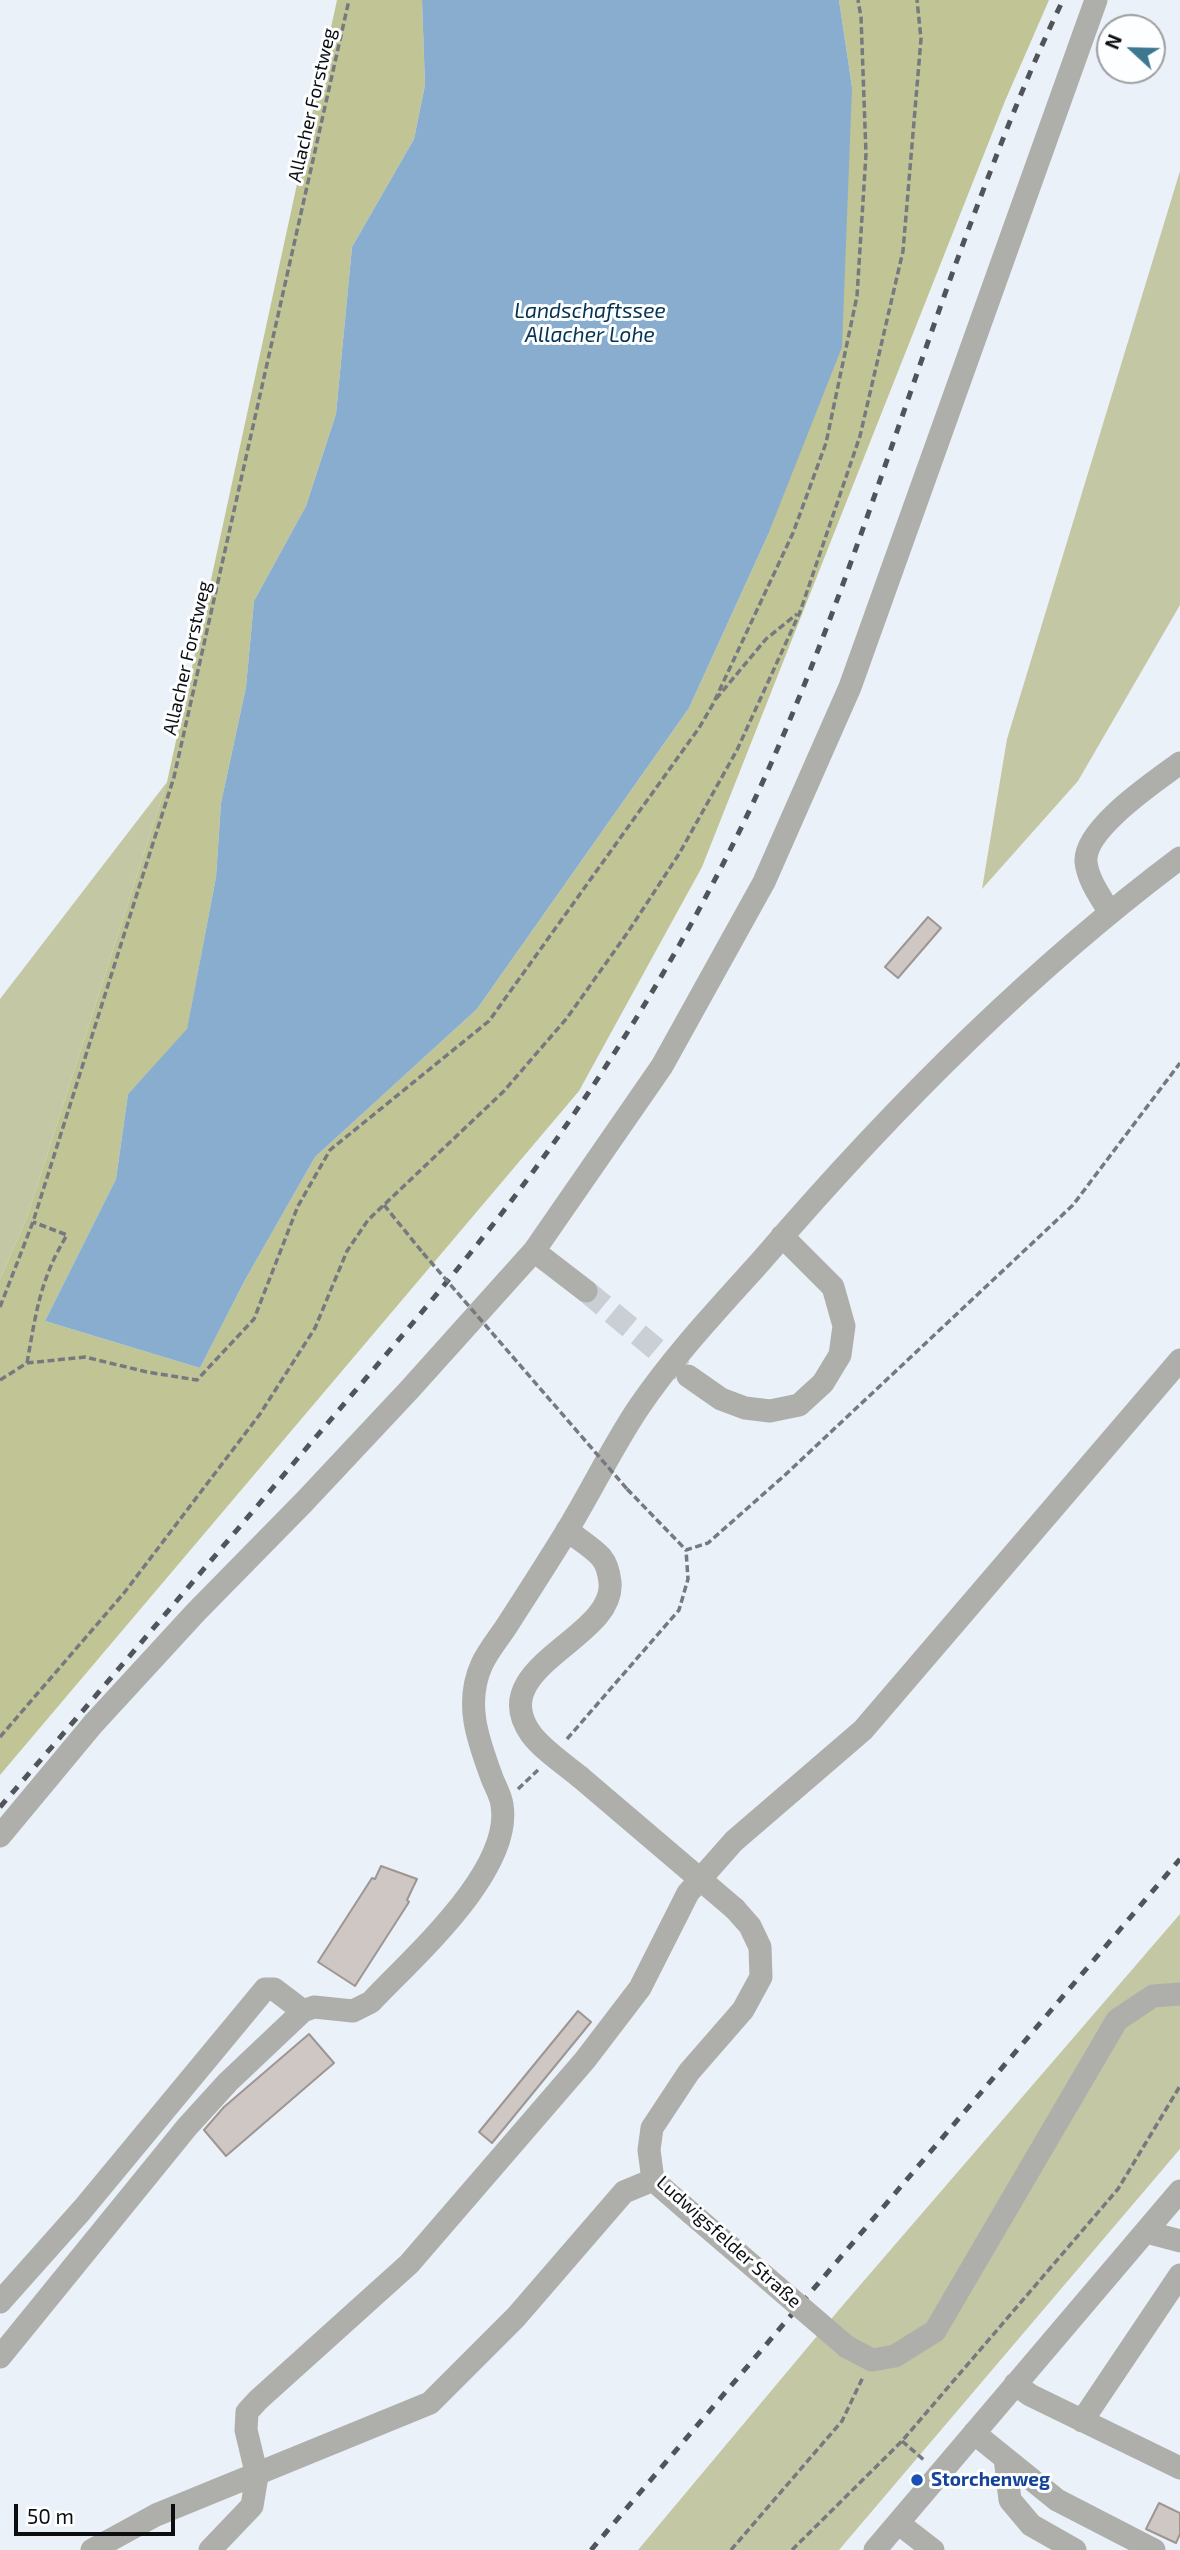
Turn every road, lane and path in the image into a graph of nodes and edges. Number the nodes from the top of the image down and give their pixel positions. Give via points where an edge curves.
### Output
1 (349, 0) edge
2 (858, 0) edge
3 (917, 0) edge
4 (1096, 0) edge
5 (800, 612) junction
6 (713, 704) junction
7 (1180, 763) edge
8 (1180, 858) edge
9 (1109, 911) junction
10 (1180, 1063) edge
11 (384, 1205) junction
12 (33, 1222) junction
13 (782, 1236) junction
14 (534, 1251) junction
15 (586, 1291) tunnel mouth
16 (0, 1307) edge
17 (1180, 1360) edge
18 (27, 1363) junction
19 (688, 1376) tunnel mouth
20 (0, 1380) edge
21 (567, 1530) junction
22 (686, 1550) junction
23 (0, 1737) edge
24 (547, 1760) junction
25 (518, 1789) dead end
26 (0, 1836) edge
27 (1180, 1994) edge
28 (303, 2011) junction
29 (1180, 2086) edge
30 (653, 2180) junction
31 (1180, 2191) edge
32 (1146, 2232) junction
33 (1180, 2241) edge
34 (1180, 2275) edge
35 (0, 2302) edge
36 (0, 2357) edge
37 (872, 2360) junction
38 (1016, 2384) junction
39 (1082, 2421) junction
40 (974, 2433) junction
41 (1005, 2458) junction
42 (1180, 2468) edge
43 (257, 2476) junction
44 (898, 2523) junction
45 (107, 2546) edge
46 (210, 2550) edge
47 (731, 2550) edge
48 (792, 2550) edge
49 (875, 2550) edge
50 (933, 2550) edge
51 (1075, 2550) edge
52 (1154, 2550) edge

1 - 12 path, Allacher Forstweg via 174,777
2 - 6 path via 866,154 857,296 826,443 793,533
3 - 5 path via 920,38 902,251 860,436
4 - 14 street via 850,687 764,883 662,1066
5 - 6 path via 766,639
5 - 11 path via 737,750 679,854 628,932 567,1018 504,1091
6 - 18 path via 489,1021 330,1150 298,1206 254,1320 197,1380 85,1357
7 - 9 street via 1108,821 1091,841 1086,860
8 - 9 street
9 - 13 street via 1034,976 894,1113
10 - 22 path via 1073,1205 785,1475 708,1543
11 - 22 path, bridge via 627,1489
11 - 23 path via 347,1251 315,1328 260,1415 124,1593
12 - 16 path, Allacher Forstweg
12 - 18 path via 67,1235 39,1294
13 - 19 street via 833,1287 844,1326 840,1355 823,1383 799,1405 770,1411 721,1399
13 - 21 street via 640,1405
14 - 15 street
14 - 26 street via 93,1724
17 - 43 street via 863,1730 734,1841 706,1872 688,1894 640,1988 585,2060 409,2264 247,2412 246,2430
18 - 20 path
21 - 24 street, Ludwigsfelder Straße via 601,1557 609,1570 611,1588 598,1617 544,1662 522,1697 532,1735
21 - 28 street via 482,1665 474,1695 473,1717 502,1806 497,1846 482,1878 461,1907 371,2002 353,2011 314,2007
22 - 24 path via 688,1579 679,1610
24 - 25 path
24 - 30 street, Ludwigsfelder Straße, bridge via 580,1777 735,1909 760,1947 761,1978 743,2010 689,2072 652,2127
27 - 37 street via 1153,1996 1117,2020 936,2331 895,2356
28 - 35 street via 274,1989 265,1989
28 - 36 street via 187,2127
29 - 48 path via 1118,2189 902,2441
30 - 37 street, Ludwigsfelder Straße, bridge via 847,2347
30 - 43 street via 624,2192 516,2317 430,2403
31 - 32 street
32 - 33 street
32 - 38 street
34 - 39 street
37 - 47 path via 842,2421
38 - 39 street
38 - 40 street
39 - 42 street
40 - 41 street
40 - 44 street
41 - 51 street via 1010,2500 1031,2525
41 - 52 street via 1057,2500
43 - 45 street via 156,2515
43 - 46 street via 252,2506
44 - 49 street
44 - 50 street

